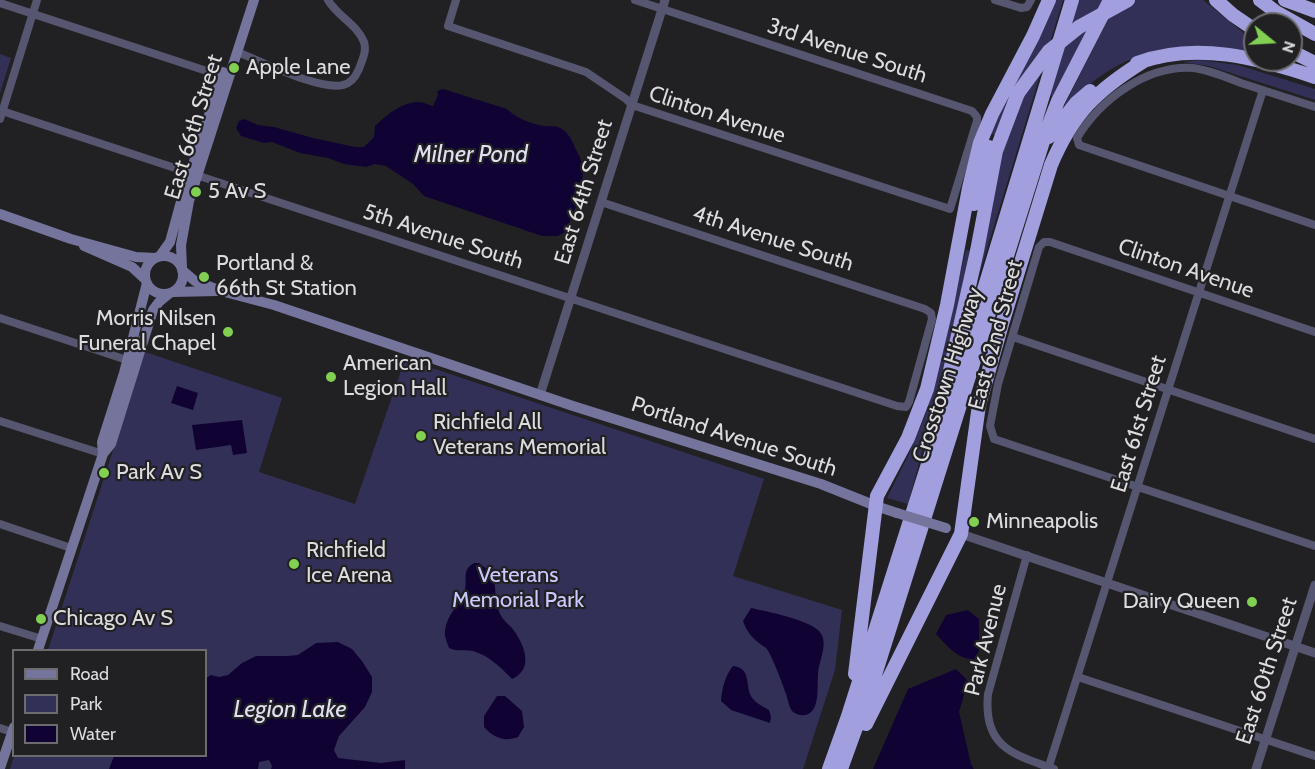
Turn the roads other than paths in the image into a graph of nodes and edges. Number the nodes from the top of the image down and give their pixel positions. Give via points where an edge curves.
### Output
1 (37, 0) edge
2 (246, 0) edge
3 (254, 0) edge
4 (328, 0) edge
5 (456, 0) edge
6 (635, 0) edge
7 (995, 0) edge
8 (1031, 0) edge
9 (1049, 0) edge
10 (1072, 0) edge
11 (1110, 0) edge
12 (1128, 0) edge
13 (1216, 0) edge
14 (1260, 0) edge
15 (1285, 0) edge
16 (0, 3) edge
17 (664, 5) edge
18 (1314, 11) edge
19 (33, 14) junction
20 (1243, 22) edge
21 (1315, 34) edge
22 (237, 52) junction
23 (1144, 61) junction
24 (1315, 76) edge
25 (225, 77) junction
26 (1263, 90) junction
27 (1018, 93) junction
28 (632, 105) junction
29 (1315, 107) edge
30 (1, 115) edge
31 (1041, 149) junction
32 (194, 173) junction
33 (1229, 197) junction
34 (601, 202) junction
35 (950, 209) joint
36 (0, 214) edge
37 (1315, 225) edge
38 (71, 238) junction
39 (1044, 242) joint
40 (157, 257) junction
41 (182, 269) junction
42 (146, 281) junction
43 (221, 291) junction
44 (172, 292) junction
45 (1199, 293) junction
46 (571, 298) junction
47 (947, 305) junction
48 (0, 318) edge
49 (1315, 332) edge
50 (1013, 337) junction
51 (132, 361) junction
52 (1169, 390) junction
53 (540, 395) junction
54 (906, 407) joint
55 (0, 421) edge
56 (1315, 439) edge
57 (934, 445) junction
58 (103, 454) junction
59 (1138, 487) junction
60 (876, 506) junction
61 (0, 524) edge
62 (961, 534) junction
63 (1315, 546) edge
64 (71, 548) junction
65 (1027, 555) junction
66 (1108, 583) junction
67 (1315, 585) edge
68 (0, 626) edge
69 (40, 645) edge
70 (1296, 646) junction
71 (1315, 653) edge
72 (1078, 677) junction
73 (848, 716) junction
74 (12, 732) edge
75 (1266, 739) junction
76 (1315, 756) edge
77 (0, 768) edge
78 (1050, 768) edge
79 (829, 769) edge
80 (842, 769) edge
81 (1256, 769) edge

1 - 19 street
2 - 25 main road, East 66th Street
3 - 22 main road, East 66th Street
4 - 22 street via 364,42 365,55 349,83 317,83
5 - 28 street, Clinton Avenue via 448,26 586,72
6 - 17 street, 3rd Avenue South
7 - 8 street via 1021,8
9 - 47 highway via 981,143
10 - 57 highway, Crosstown Highway
11 - 31 highway, Crosstown Highway via 1059,101
12 - 27 highway, bridge via 1079,27 1049,51
13 - 20 highway
14 - 21 highway
15 - 18 highway
16 - 19 street
17 - 28 street, East 64th Street
17 - 35 street, 3rd Avenue South via 972,111 977,117
19 - 25 street
19 - 30 street
22 - 25 main road, East 66th Street
23 - 24 highway via 1178,52 1213,52
23 - 31 highway via 1095,86 1069,111
23 - 62 highway via 1114,79 1092,99 1062,140 1051,165 979,405
25 - 32 main road, East 66th Street
26 - 29 street
26 - 33 street, East 61st Street
26 - 33 street via 1194,68 1178,69 1142,79 1122,91 1099,108 1077,138 1079,145
27 - 47 highway via 990,145
27 - 57 highway via 996,151
28 - 34 street, East 64th Street
28 - 35 street, Clinton Avenue
30 - 32 street, 5th Avenue South
31 - 80 highway, Crosstown Highway
32 - 40 main road, East 66th Street via 170,242
32 - 41 main road, East 66th Street via 181,245
32 - 46 street, 5th Avenue South
33 - 37 street
33 - 45 street, East 61st Street
34 - 46 street, East 64th Street
34 - 54 street, 4th Avenue South via 932,313
36 - 38 main road
38 - 40 main road via 136,257
38 - 42 main road via 132,267
39 - 45 street, Clinton Avenue
39 - 50 street, East 62nd Street via 1039,247
40 - 41 main road via 170,257
40 - 42 main road via 147,267
41 - 43 main road, Portland Avenue South via 195,281
41 - 44 main road via 181,283
42 - 44 main road via 159,294
42 - 51 main road
43 - 44 main road, Portland Avenue South
43 - 53 main road, Portland Avenue South via 274,305
44 - 51 main road via 153,310
45 - 49 street, Clinton Avenue
45 - 52 street, East 61st Street
46 - 53 street, East 64th Street
46 - 54 street, 5th Avenue South
47 - 60 highway via 927,389 908,438 877,496
48 - 51 street
50 - 52 street
50 - 59 street, East 62nd Street via 990,426 994,439
51 - 58 main road via 102,441
52 - 56 street
52 - 59 street, East 61st Street
53 - 60 main road, Portland Avenue South via 821,484
55 - 58 street
57 - 73 highway, Crosstown Highway
58 - 64 main road
59 - 63 street
59 - 66 street, East 61st Street
60 - 62 main road, Portland Avenue South, bridge
60 - 73 highway
61 - 64 street
62 - 65 street
62 - 80 highway
64 - 69 main road
65 - 66 street
65 - 78 street, Park Avenue via 988,694 986,715 998,741 1016,754
66 - 70 street
66 - 72 street, East 61st Street
67 - 70 street, East 60th Street
68 - 69 street
70 - 71 street
70 - 75 street, East 60th Street
72 - 75 street
72 - 78 street, East 61st Street
73 - 79 highway, Crosstown Highway
74 - 77 main road
75 - 76 street
75 - 81 street, East 60th Street

